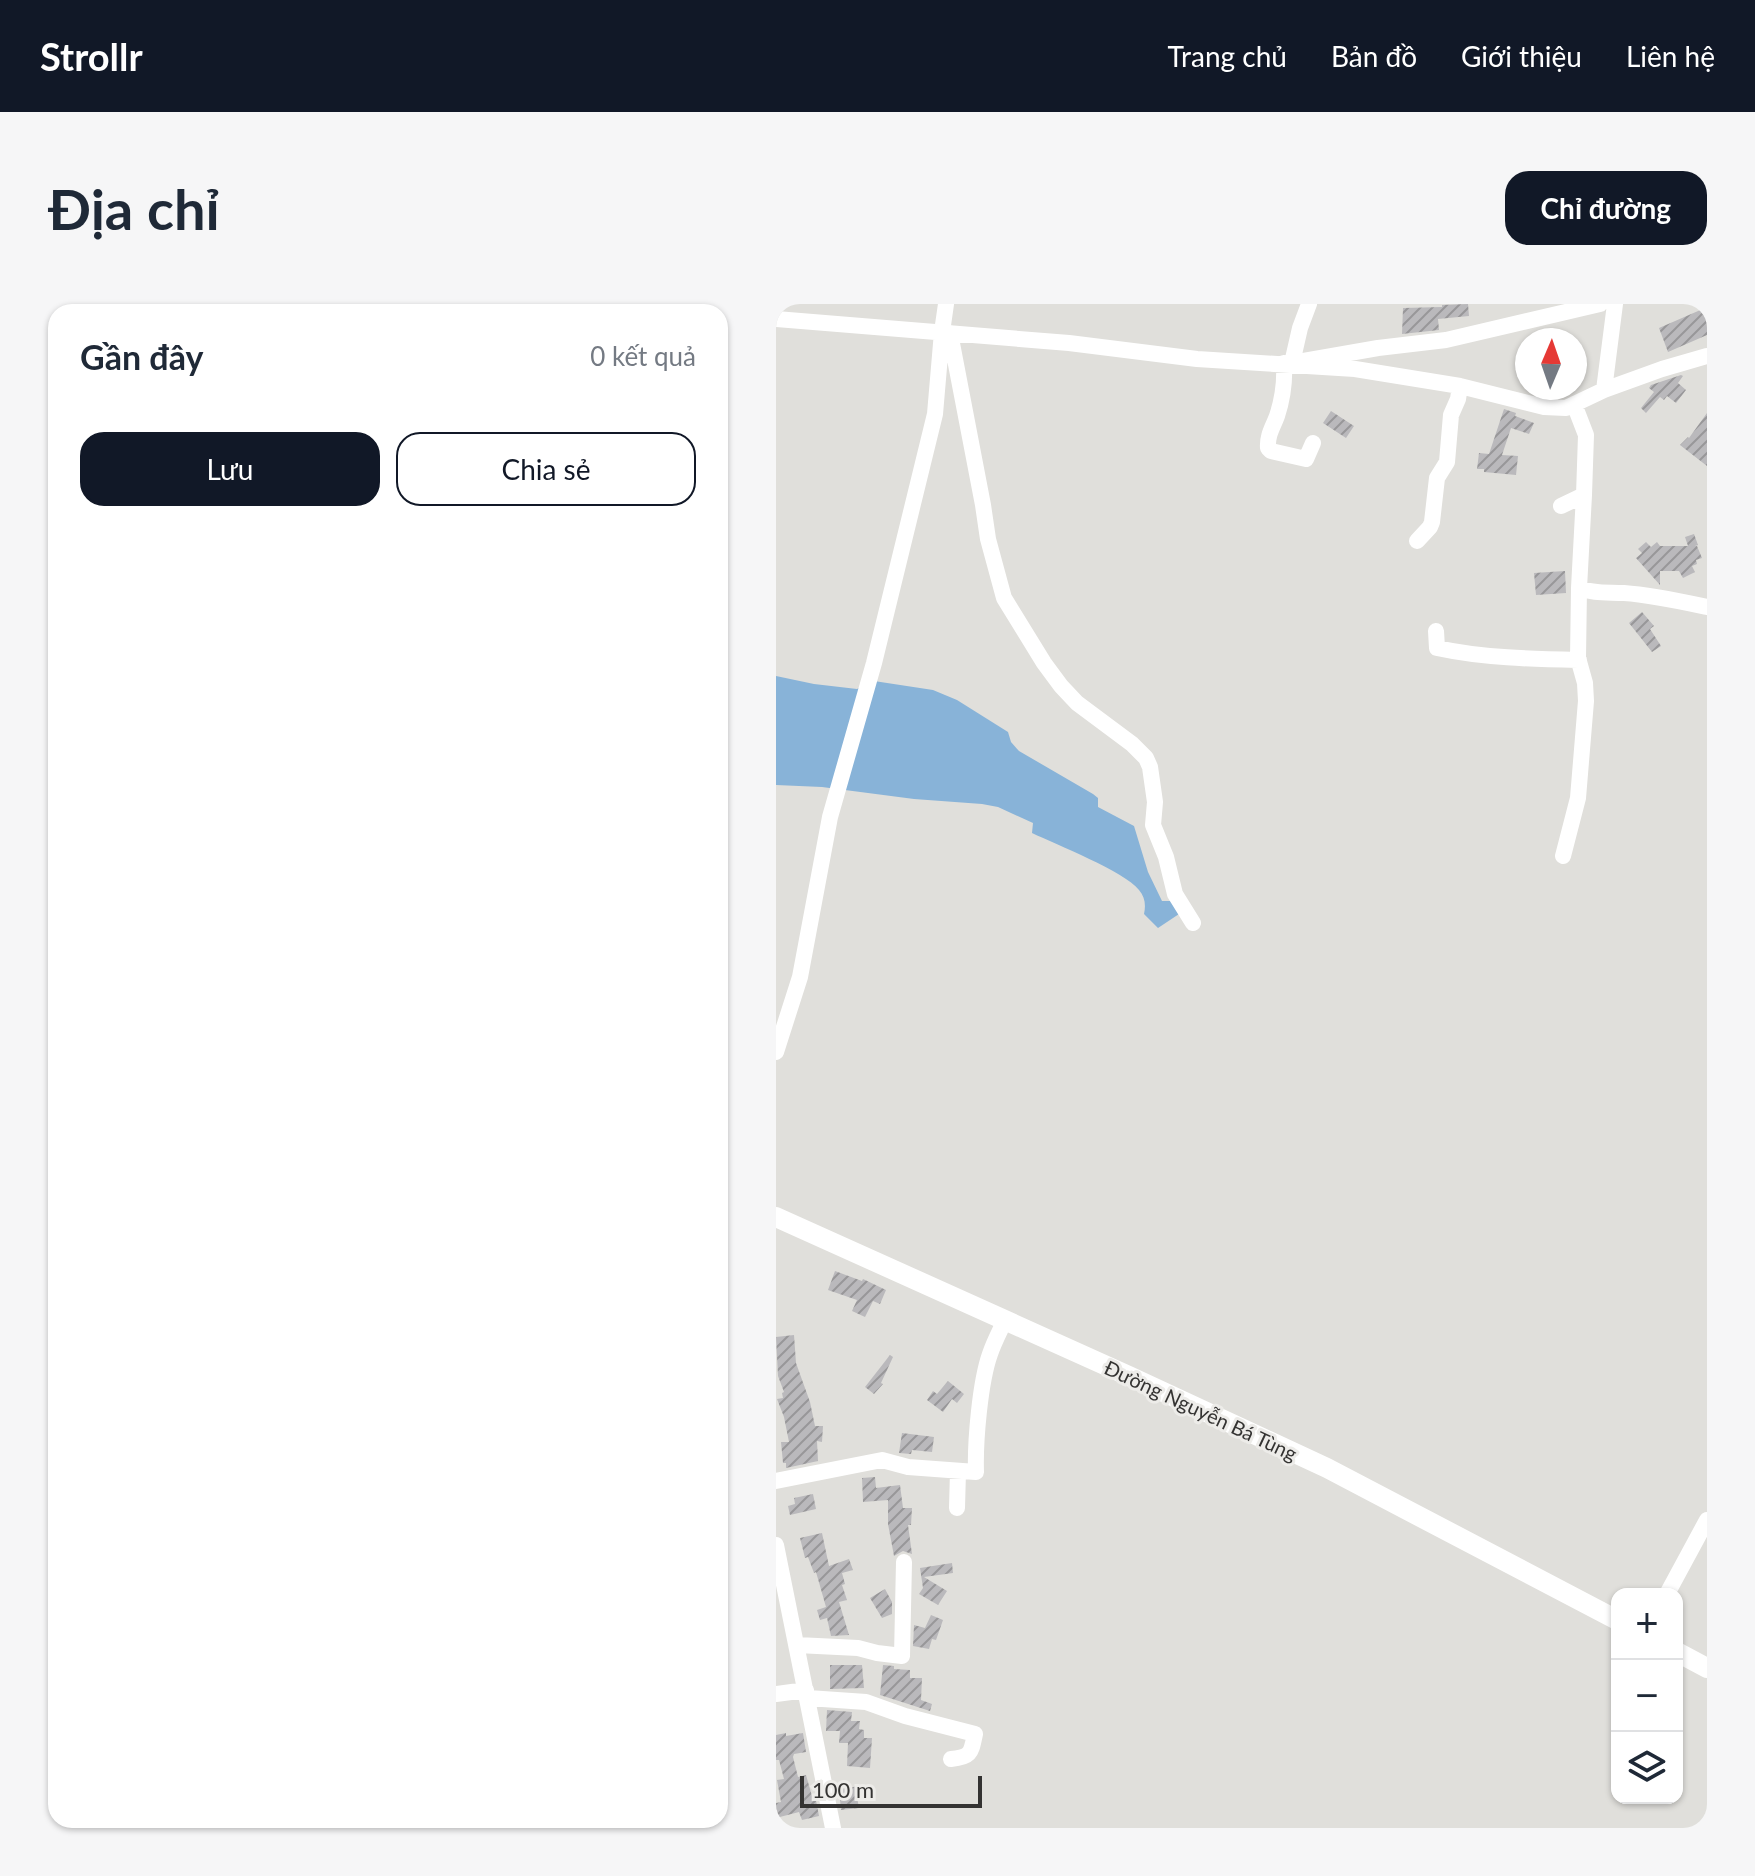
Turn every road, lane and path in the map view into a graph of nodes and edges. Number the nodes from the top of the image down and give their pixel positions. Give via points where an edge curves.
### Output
1 (946, 304) edge
2 (1309, 304) edge
3 (1600, 304) edge
4 (1615, 304) edge
5 (776, 319) edge
6 (946, 333) junction
7 (1707, 356) edge
8 (1288, 363) junction
9 (1460, 386) junction
10 (1604, 390) junction
11 (1574, 404) junction
12 (1313, 443) dead end
13 (1584, 495) junction
14 (1561, 506) dead end
15 (1417, 541) dead end
16 (1579, 588) junction
17 (1707, 607) edge
18 (1436, 631) dead end
19 (1579, 660) junction
20 (1563, 856) dead end
21 (1193, 923) dead end
22 (776, 1052) edge
23 (776, 1217) edge
24 (1009, 1321) junction
25 (958, 1471) junction
26 (776, 1481) edge
27 (957, 1508) dead end
28 (1707, 1520) edge
29 (776, 1545) edge
30 (904, 1562) dead end
31 (1670, 1588) edge
32 (1611, 1617) edge
33 (797, 1645) junction
34 (1683, 1655) edge
35 (1707, 1668) edge
36 (776, 1694) edge
37 (807, 1694) junction
38 (951, 1759) dead end
39 (833, 1828) edge

1 - 6 street
2 - 8 street
3 - 8 street via 1446,340
4 - 10 street
5 - 6 street
6 - 8 street
6 - 21 street via 1006,602 1061,686 1146,758 1155,802 1153,825 1175,894
6 - 22 street via 935,414 830,817 800,977
7 - 10 street
8 - 9 street
8 - 12 street via 1268,448 1306,459
9 - 11 street via 1544,407
9 - 15 street via 1431,525
10 - 11 street
11 - 13 street via 1586,435
13 - 14 street
13 - 16 street
16 - 17 street
16 - 19 street
18 - 19 street via 1437,648
19 - 20 street via 1586,701 1578,798
23 - 24 main road, Đường Nguyễn Bá Tùng
24 - 25 street via 985,1374 976,1472
24 - 32 main road, Đường Nguyễn Bá Tùng via 1327,1468
25 - 26 street via 882,1460
25 - 27 street
28 - 31 street
29 - 33 street
30 - 33 street via 902,1656
33 - 37 street
34 - 35 main road
36 - 37 street
37 - 38 street via 866,1702 975,1734 969,1754
37 - 39 street

